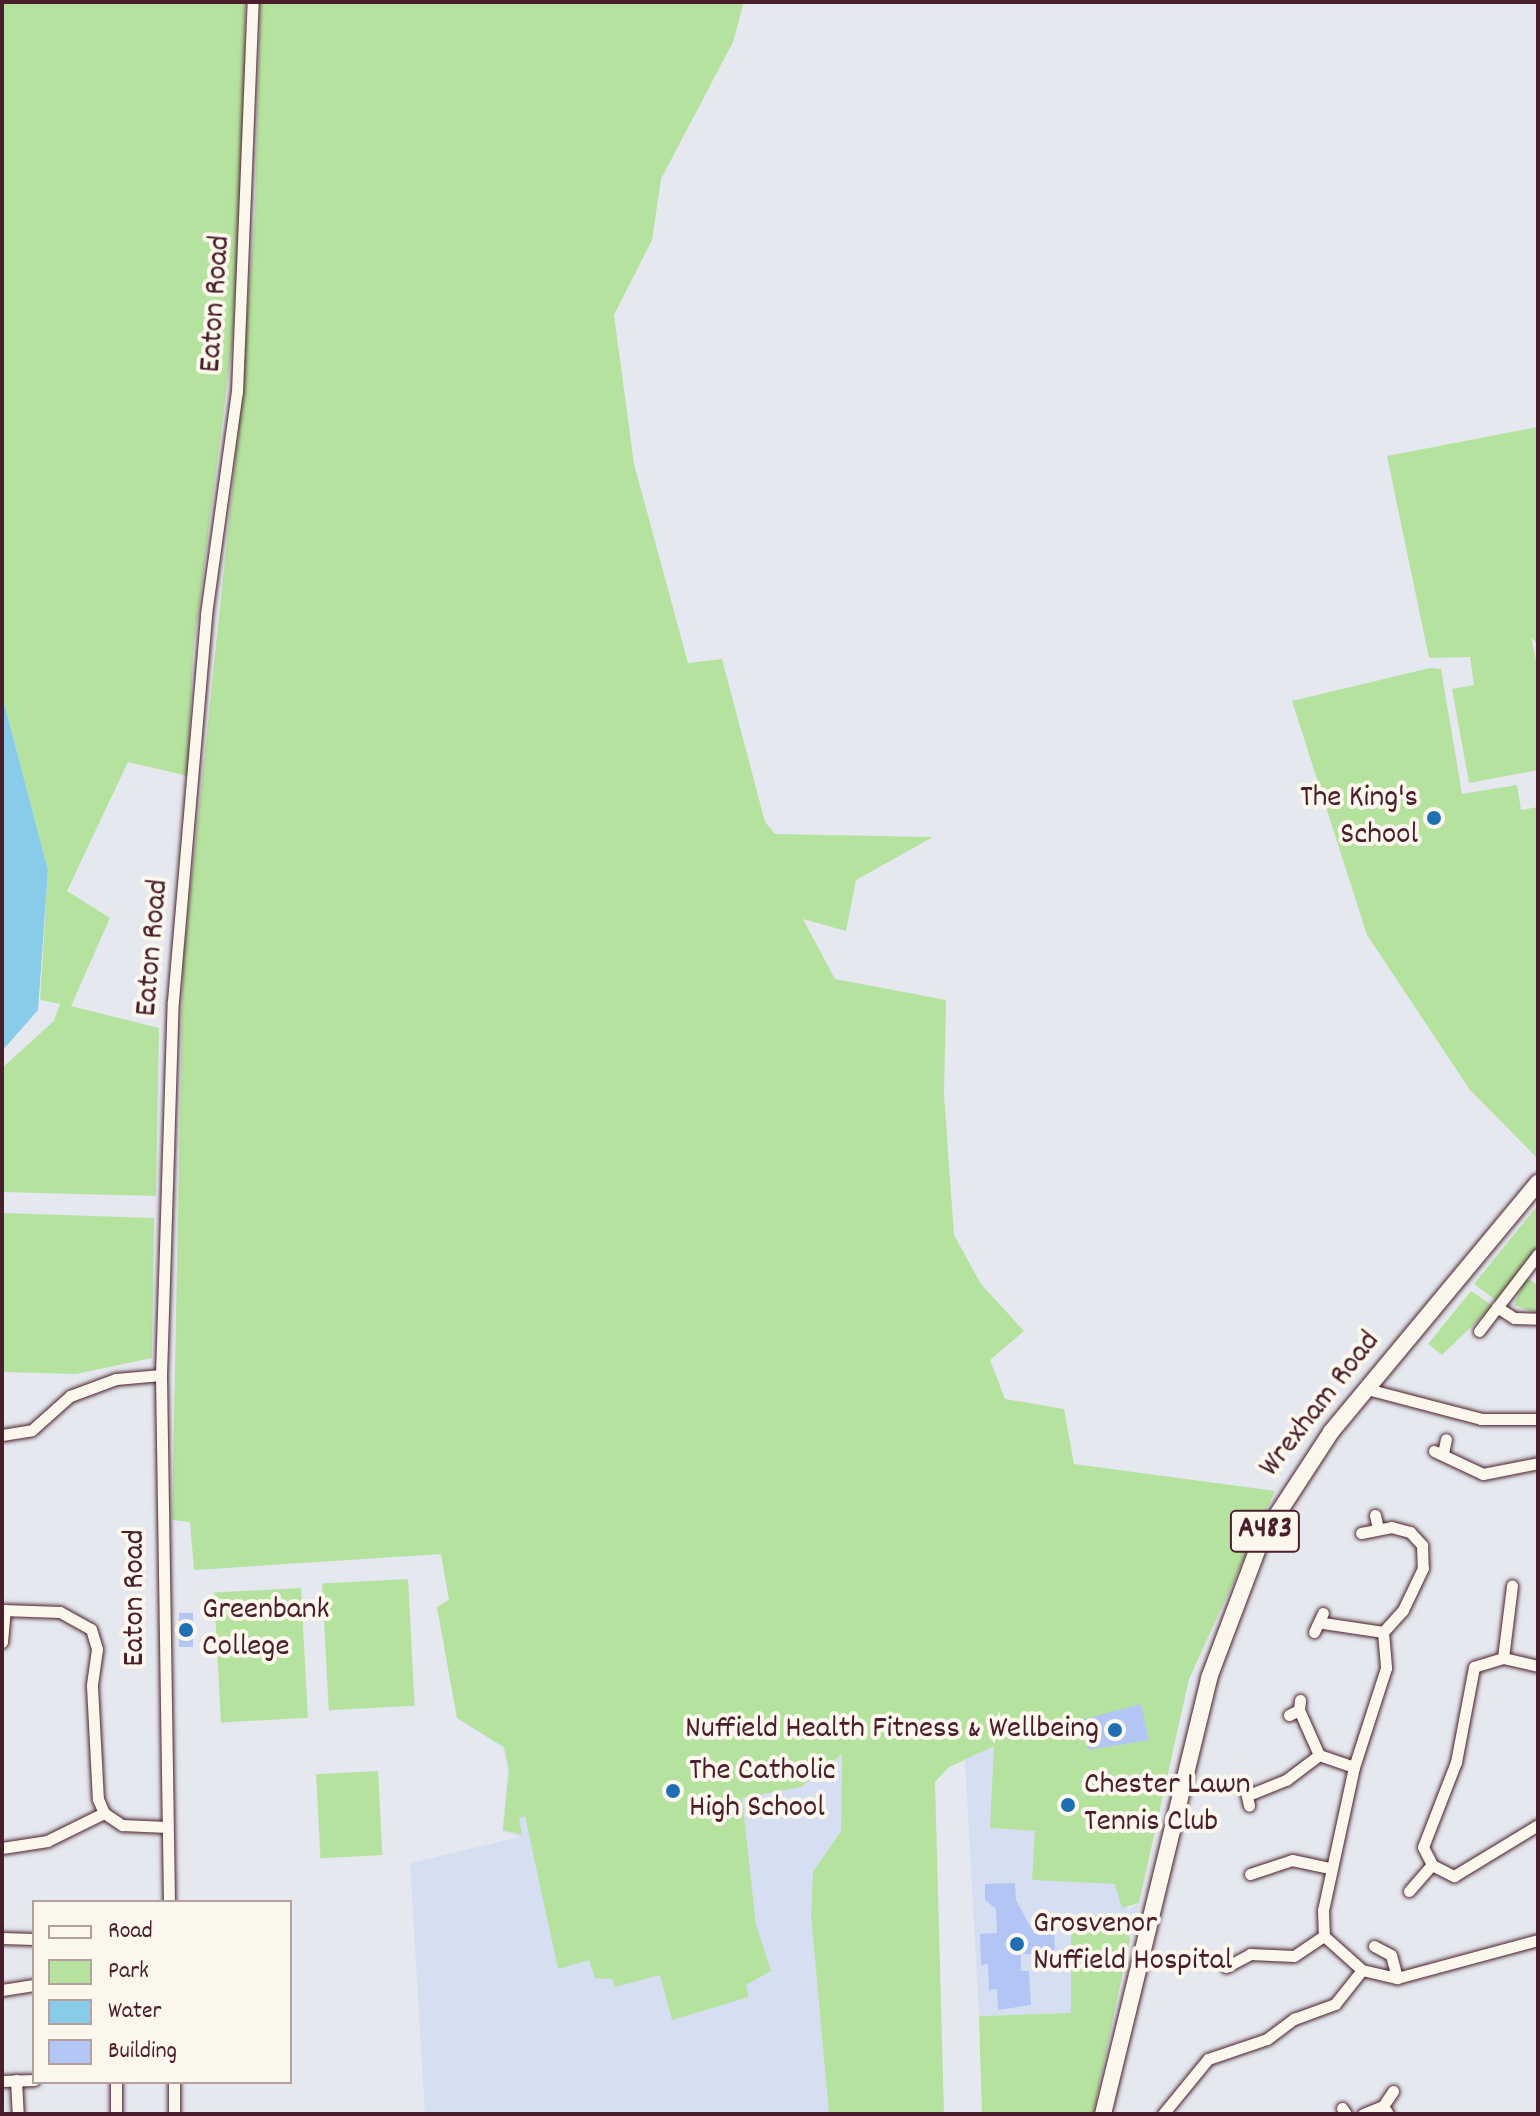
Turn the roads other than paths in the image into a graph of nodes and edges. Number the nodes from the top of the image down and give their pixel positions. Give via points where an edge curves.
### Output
1 (253, 2) edge
2 (1538, 1183) edge
3 (1538, 1254) edge
4 (1497, 1307) junction
5 (1538, 1319) edge
6 (1479, 1331) dead end
7 (161, 1375) junction
8 (1367, 1389) junction
9 (1538, 1419) edge
10 (2, 1435) edge
11 (1446, 1439) dead end
12 (1538, 1463) edge
13 (1375, 1515) dead end
14 (1378, 1529) junction
15 (1361, 1533) dead end
16 (1511, 1584) dead end
17 (3, 1610) edge
18 (1320, 1622) dead end
19 (1383, 1632) junction
20 (2, 1642) edge
21 (1503, 1658) junction
22 (1538, 1666) edge
23 (1296, 1708) dead end
24 (1319, 1755) junction
25 (1354, 1767) junction
26 (1248, 1796) dead end
27 (104, 1813) junction
28 (1538, 1825) edge
29 (167, 1827) junction
30 (2, 1848) edge
31 (1432, 1865) junction
32 (1331, 1868) junction
33 (1250, 1874) dead end
34 (1409, 1891) dead end
35 (169, 1900) edge
36 (1324, 1936) junction
37 (2, 1938) edge
38 (32, 1939) edge
39 (1538, 1940) edge
40 (1374, 1946) dead end
41 (1225, 1969) dead end
42 (1362, 1970) junction
43 (1397, 1978) junction
44 (32, 1985) edge
45 (2, 1990) edge
46 (16, 2080) junction
47 (32, 2080) edge
48 (2, 2081) edge
49 (116, 2084) edge
50 (174, 2084) edge
51 (1393, 2091) dead end
52 (1386, 2110) edge
53 (18, 2114) edge
54 (116, 2114) edge
55 (174, 2114) edge
56 (1103, 2114) edge
57 (1163, 2114) edge
58 (1363, 2114) edge

1 - 7 street, Eaton Road via 237,392 206,614 173,1001
2 - 8 highway, Wrexham Road / A483
3 - 4 street
4 - 5 street via 1514,1318
4 - 6 street
7 - 10 street via 116,1379 70,1396 32,1430
7 - 29 street, Eaton Road
8 - 9 street via 1481,1419
8 - 56 highway, Wrexham Road / A483 via 1286,1494 1232,1613 1184,1773
11 - 12 street via 1439,1452 1483,1474
13 - 14 street
14 - 15 street
14 - 19 street via 1410,1532 1424,1553 1403,1610
16 - 21 street
17 - 20 street
17 - 27 street via 60,1612 83,1621 97,1638 92,1697
18 - 19 street
19 - 25 street via 1386,1668
21 - 22 street
21 - 31 street via 1482,1662 1469,1675 1456,1762 1424,1837
23 - 24 street
24 - 25 street
24 - 26 street via 1286,1780
25 - 32 street
27 - 29 street via 133,1828
27 - 30 street via 47,1841
28 - 31 street via 1467,1873 1454,1876
29 - 35 street, Eaton Road
31 - 34 street
32 - 33 street via 1292,1860
32 - 36 street
36 - 41 street via 1294,1956 1250,1954
36 - 42 street
37 - 38 street
39 - 43 street
40 - 43 street via 1391,1955
42 - 43 street
42 - 57 street via 1335,2004 1294,2019 1267,2039 1208,2059
44 - 45 street
46 - 47 street
46 - 48 street
46 - 53 street
49 - 54 street
50 - 55 street
51 - 52 street
52 - 58 street

